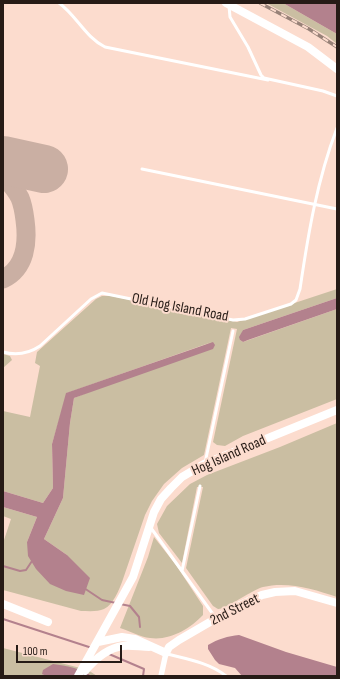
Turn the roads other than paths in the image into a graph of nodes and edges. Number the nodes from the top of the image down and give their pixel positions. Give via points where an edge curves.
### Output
1 (59, 3) edge
2 (228, 4) edge
3 (337, 69) edge
4 (268, 80) junction
5 (337, 96) edge
6 (337, 128) edge
7 (142, 169) dead end
8 (315, 205) junction
9 (337, 209) edge
10 (233, 331) dead end
11 (3, 352) edge
12 (337, 410) edge
13 (204, 464) junction
14 (200, 486) dead end
15 (149, 525) junction
16 (182, 571) junction
17 (337, 603) edge
18 (3, 604) edge
19 (216, 619) junction
20 (48, 622) dead end
21 (97, 643) junction
22 (151, 648) junction
23 (166, 653) junction
24 (82, 672) edge
25 (78, 676) edge
26 (160, 676) edge
27 (226, 676) edge

1 - 4 lane via 67,8 97,43 105,47
2 - 3 street via 308,47
2 - 4 lane via 230,17 261,75
4 - 5 lane
6 - 8 lane, Old Hog Island Road via 323,168
7 - 8 lane
8 - 9 lane
8 - 11 lane, Old Hog Island Road via 300,289 296,300 291,304 246,319 233,320 102,293 91,298 40,346 31,351 12,354
10 - 13 lane
12 - 13 street, Hog Island Road
13 - 15 street, Hog Island Road via 182,477 171,488 157,506
14 - 16 lane
15 - 16 lane
15 - 21 street, Hog Island Road via 133,577
16 - 19 lane
17 - 19 street, 2nd Street via 295,591 275,592 257,597
18 - 20 street
19 - 23 street, 2nd Street via 173,643
21 - 22 street via 122,637 135,639
21 - 24 street, Hog Island Road
22 - 23 street
22 - 24 street via 124,645 112,648
23 - 26 street
23 - 27 lane via 218,669
24 - 25 street

